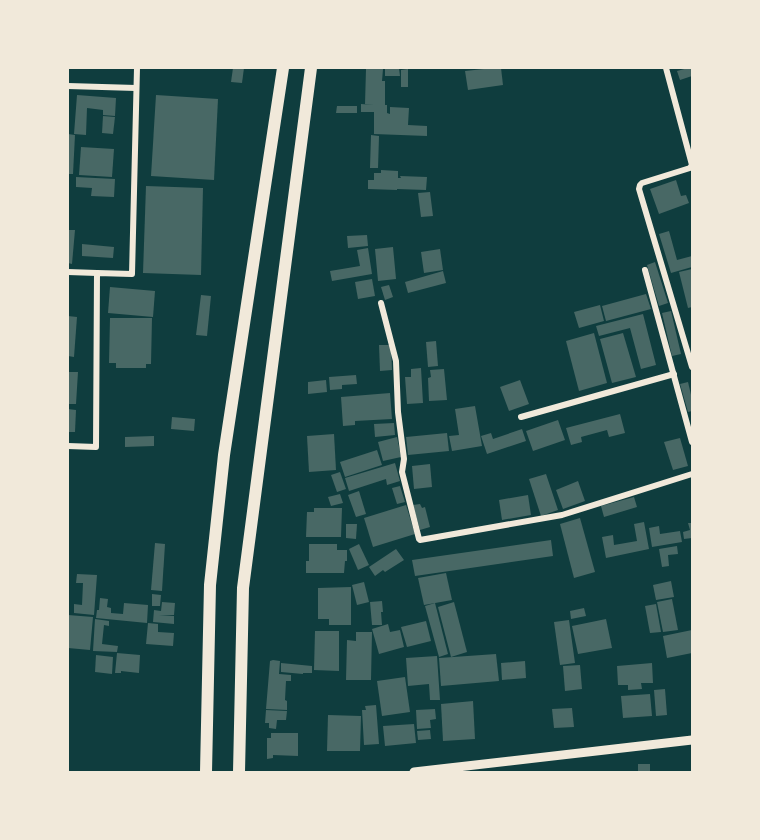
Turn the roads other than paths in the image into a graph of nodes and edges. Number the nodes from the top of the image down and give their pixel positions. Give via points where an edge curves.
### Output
1 (137, 68) edge
2 (282, 68) edge
3 (311, 68) edge
4 (666, 68) edge
5 (68, 86) edge
6 (136, 88) junction
7 (645, 270) dead end
8 (68, 272) edge
9 (97, 273) junction
10 (381, 303) dead end
11 (693, 367) edge
12 (674, 374) junction
13 (521, 417) dead end
14 (693, 441) edge
15 (68, 446) edge
16 (693, 474) edge
17 (693, 740) edge
18 (206, 772) edge
19 (239, 772) edge
20 (414, 772) edge

1 - 6 street
2 - 18 highway via 225,455 210,585
3 - 19 highway via 243,588
4 - 11 street via 692,165 642,183 639,189
5 - 6 street
6 - 9 street via 132,274
7 - 12 street
8 - 9 street
9 - 15 street via 96,447
10 - 16 street via 396,361 402,472 420,540 562,515
12 - 13 street
12 - 14 street
17 - 20 street

